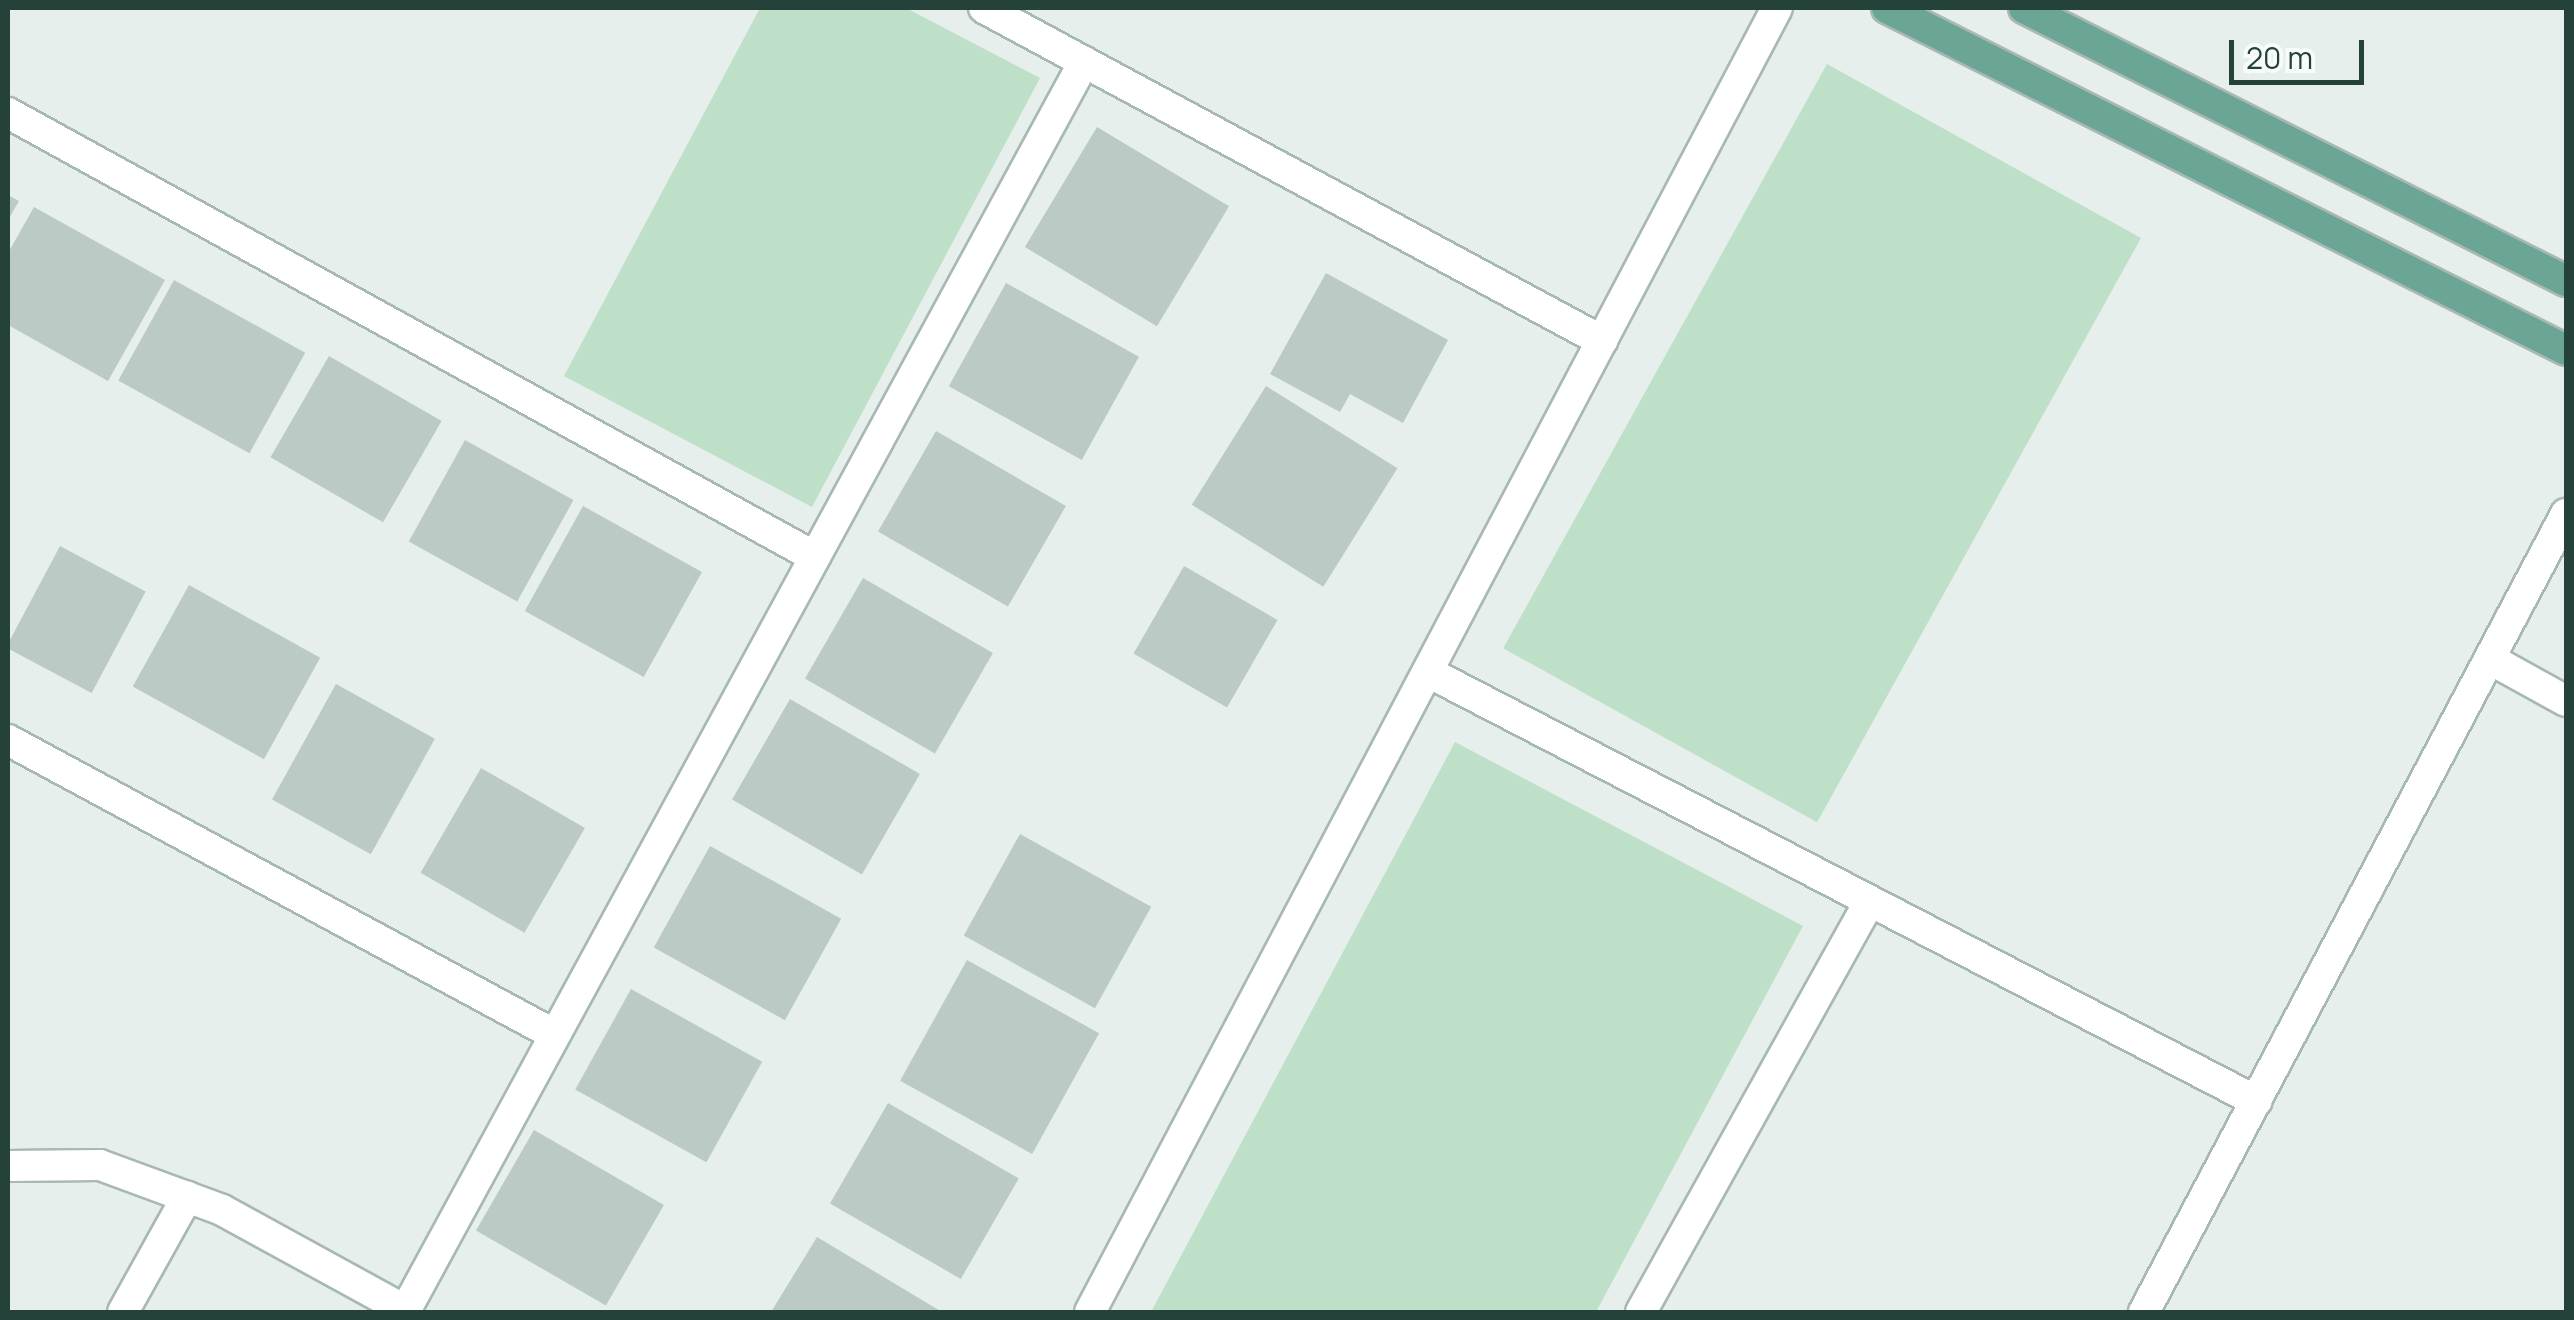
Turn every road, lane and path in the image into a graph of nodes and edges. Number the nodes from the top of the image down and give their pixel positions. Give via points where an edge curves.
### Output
1 (984, 8) edge
2 (1777, 8) edge
3 (1887, 8) edge
4 (2024, 8) edge
5 (1084, 62) junction
6 (8, 113) edge
7 (2566, 281) edge
8 (1602, 341) junction
9 (2566, 350) edge
10 (2566, 514) edge
11 (815, 557) junction
12 (2490, 659) junction
13 (1428, 672) junction
14 (2566, 701) edge
15 (8, 740) edge
16 (1868, 904) junction
17 (555, 1035) junction
18 (2256, 1101) junction
19 (8, 1166) edge
20 (186, 1198) junction
21 (123, 1312) edge
22 (406, 1312) edge
23 (1090, 1312) edge
24 (1641, 1312) edge
25 (2144, 1312) edge

1 - 5 street
2 - 8 street
3 - 9 main road
4 - 7 main road
5 - 8 street
5 - 11 street
6 - 11 street
8 - 13 street
10 - 12 street
11 - 17 street
12 - 14 street
12 - 18 street
13 - 16 street
13 - 23 street
15 - 17 street
16 - 18 street
16 - 24 street
17 - 22 street
18 - 25 street
19 - 20 street via 100,1166
20 - 21 street
20 - 22 street via 222,1210

